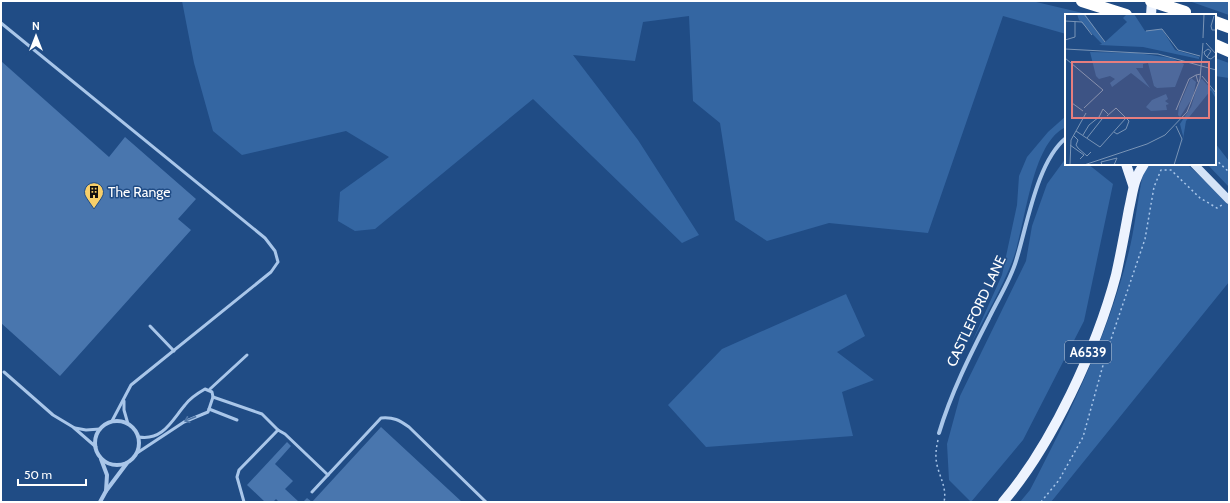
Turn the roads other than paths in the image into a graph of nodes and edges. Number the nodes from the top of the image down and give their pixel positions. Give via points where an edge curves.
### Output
1 (1082, 1) edge
2 (1151, 1) edge
3 (1190, 13) edge
4 (1123, 14) edge
5 (1151, 14) edge
6 (1216, 22) edge
7 (1, 24) edge
8 (1229, 27) edge
9 (1216, 45) edge
10 (1229, 51) edge
11 (1065, 139) edge
12 (1126, 165) edge
13 (1143, 165) edge
14 (1195, 165) edge
15 (1133, 185) junction
16 (1226, 202) edge
17 (150, 326) dead end
18 (174, 350) junction
19 (247, 355) dead end
20 (4, 372) dead end
21 (210, 389) junction
22 (213, 397) junction
23 (124, 399) junction
24 (209, 409) junction
25 (236, 420) dead end
26 (112, 421) junction
27 (128, 424) junction
28 (73, 427) junction
29 (100, 429) junction
30 (278, 430) junction
31 (939, 433) road end
32 (139, 437) junction
33 (96, 447) junction
34 (137, 453) junction
35 (101, 458) junction
36 (128, 463) junction
37 (328, 475) junction
38 (106, 491) junction
39 (312, 492) dead end
40 (100, 502) edge
41 (244, 502) edge
42 (486, 502) edge
43 (1003, 502) edge

1 - 4 highway
2 - 3 highway, bridge
2 - 5 main road
6 - 8 highway
7 - 18 lane via 206,188 265,238 275,251 278,262 271,272
9 - 10 highway
11 - 31 street, CASTLEFORD LANE via 1050,159 1036,188 1011,276 968,362
12 - 15 main road, A6539
13 - 15 main road, A6539
14 - 16 main road
15 - 43 main road, A6539 via 1116,275 1104,314 1076,384 1036,456
17 - 18 lane
18 - 23 lane via 131,384
19 - 21 lane
20 - 28 lane via 53,415
21 - 22 lane
21 - 32 lane via 205,389 186,403 171,424 158,435 149,438
22 - 24 lane
22 - 30 lane via 262,414
23 - 26 lane
23 - 27 lane
24 - 25 lane
24 -> 34 lane via 204,415 184,422
26 - 27 street
26 - 29 street
27 - 32 street
28 - 29 lane via 86,430
28 - 33 lane
29 - 33 street via 96,436
30 - 37 lane
30 - 41 lane via 239,470 237,477
32 - 34 street
33 - 35 street
34 - 36 street
35 - 36 street via 113,465
35 - 38 street via 107,475
36 - 38 street
37 - 39 lane
37 - 42 lane via 381,418 391,417 409,427
38 - 40 street

